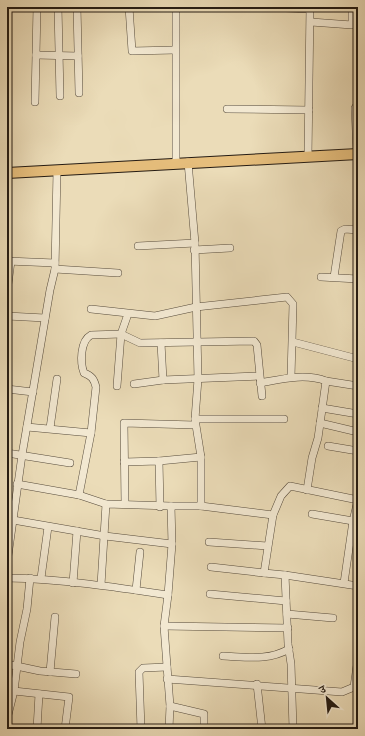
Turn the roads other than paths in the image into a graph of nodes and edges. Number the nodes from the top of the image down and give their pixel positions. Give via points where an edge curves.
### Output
1 (37, 7) edge
2 (58, 7) edge
3 (77, 7) edge
4 (129, 7) edge
5 (176, 7) edge
6 (262, 7) edge
7 (352, 7) edge
8 (310, 8) edge
9 (311, 22) junction
10 (175, 50) junction
11 (36, 55) junction
12 (59, 56) junction
13 (78, 56) junction
14 (79, 93) dead end
15 (60, 96) dead end
16 (35, 102) dead end
17 (358, 104) edge
18 (227, 109) dead end
19 (309, 110) junction
20 (358, 154) edge
21 (308, 157) junction
22 (188, 162) junction
23 (176, 163) junction
24 (57, 170) junction
25 (7, 173) edge
26 (358, 230) edge
27 (138, 246) dead end
28 (194, 247) junction
29 (230, 248) dead end
30 (9, 261) edge
31 (55, 266) junction
32 (118, 273) dead end
33 (321, 277) dead end
34 (334, 277) junction
35 (358, 279) edge
36 (7, 292) edge
37 (196, 307) junction
38 (91, 309) dead end
39 (128, 314) junction
40 (7, 316) edge
41 (46, 318) junction
42 (121, 334) junction
43 (196, 341) junction
44 (293, 342) junction
45 (161, 343) junction
46 (358, 359) edge
47 (291, 377) junction
48 (57, 379) dead end
49 (198, 379) junction
50 (163, 380) junction
51 (260, 380) junction
52 (326, 381) junction
53 (134, 384) dead end
54 (117, 386) dead end
55 (358, 386) edge
56 (7, 389) edge
57 (33, 392) junction
58 (262, 396) dead end
59 (322, 408) junction
60 (358, 414) edge
61 (284, 419) dead end
62 (195, 422) junction
63 (320, 423) junction
64 (27, 427) junction
65 (50, 428) junction
66 (358, 432) edge
67 (91, 433) junction
68 (328, 446) dead end
69 (358, 451) edge
70 (7, 453) edge
71 (22, 455) junction
72 (201, 457) junction
73 (159, 461) junction
74 (124, 462) junction
75 (70, 463) dead end
76 (17, 484) junction
77 (307, 490) junction
78 (79, 495) junction
79 (358, 500) edge
80 (106, 504) junction
81 (126, 504) junction
82 (171, 506) junction
83 (201, 506) junction
84 (160, 507) junction
85 (312, 514) dead end
86 (273, 515) junction
87 (13, 520) junction
88 (353, 521) junction
89 (48, 527) junction
90 (77, 531) junction
91 (105, 536) junction
92 (209, 542) dead end
93 (172, 544) junction
94 (267, 546) junction
95 (140, 552) dead end
96 (7, 563) edge
97 (211, 567) dead end
98 (264, 573) junction
99 (285, 575) junction
100 (7, 578) edge
101 (30, 578) junction
102 (41, 578) junction
103 (72, 583) junction
104 (344, 583) junction
105 (101, 585) junction
106 (358, 586) edge
107 (136, 590) junction
108 (210, 594) dead end
109 (168, 595) junction
110 (286, 601) junction
111 (287, 614) junction
112 (55, 617) dead end
113 (333, 618) dead end
114 (164, 626) junction
115 (288, 628) junction
116 (289, 648) junction
117 (224, 656) dead end
118 (358, 658) edge
119 (7, 664) edge
120 (18, 667) junction
121 (167, 667) junction
122 (50, 672) junction
123 (76, 674) dead end
124 (168, 679) junction
125 (257, 684) junction
126 (291, 688) junction
127 (14, 691) junction
128 (39, 694) junction
129 (170, 706) junction
130 (8, 715) edge
131 (8, 729) edge
132 (37, 729) edge
133 (65, 729) edge
134 (141, 729) edge
135 (169, 729) edge
136 (204, 729) edge
137 (262, 729) edge
138 (293, 729) edge

1 - 11 street
2 - 12 street
3 - 13 street
4 - 10 street via 132,51
5 - 10 street
6 - 8 street
7 - 9 street via 352,25
8 - 9 street
9 - 19 street
10 - 23 street
11 - 12 street
11 - 16 street
12 - 13 street
12 - 15 street
13 - 14 street
17 - 20 street via 355,108
18 - 19 street
19 - 21 street
20 - 21 main road
21 - 22 main road
22 - 23 main road
22 - 28 street
23 - 24 main road
24 - 25 main road
24 - 31 street
26 - 34 street via 342,231
27 - 28 street
28 - 29 street
28 - 37 street
30 - 31 street
30 - 36 street
31 - 32 street
31 - 41 street
33 - 34 street
34 - 35 street
37 - 39 street via 155,316
37 - 43 street
37 - 44 street via 288,297 293,304
38 - 39 street
39 - 42 street
40 - 41 street
41 - 57 street
42 - 45 street via 140,343
42 - 54 street
42 - 67 street via 91,335 86,337 84,343 82,368 84,373 91,375 96,387
43 - 45 street
43 - 49 street
43 - 51 street via 254,341 257,345
44 - 46 street
44 - 47 street
45 - 50 street
47 - 51 street
47 - 52 street via 318,378
48 - 65 street
49 - 50 street
49 - 51 street
49 - 62 street
50 - 53 street
51 - 58 street
52 - 55 street
52 - 59 street
56 - 57 street
57 - 64 street
59 - 60 street
59 - 63 street
61 - 62 street
62 - 72 street
62 - 74 street via 124,424
63 - 66 street
63 - 77 street
64 - 65 street
64 - 71 street
65 - 67 street
67 - 78 street
68 - 69 street
70 - 71 street
71 - 75 street
71 - 76 street
72 - 73 street
72 - 83 street
73 - 74 street
73 - 84 street
74 - 81 street
76 - 78 street
76 - 87 street
77 - 79 street
77 - 86 street via 290,486 284,491
78 - 80 street
79 - 88 street
80 - 81 street
80 - 91 street
81 - 84 street
82 - 83 street
82 - 84 street
82 - 93 street
83 - 86 street
85 - 88 street
86 - 94 street
87 - 89 street
87 - 96 street
88 - 104 street
89 - 90 street
89 - 102 street
90 - 91 street
90 - 103 street
91 - 93 street
91 - 105 street
92 - 94 street
93 - 109 street
94 - 98 street
95 - 107 street
97 - 98 street
98 - 99 street
99 - 104 street
99 - 110 street
100 - 101 street
101 - 102 street
101 - 120 street
102 - 103 street
103 - 105 street
104 - 106 street
105 - 107 street
107 - 109 street
108 - 110 street
109 - 114 street
110 - 111 street
111 - 113 street
111 - 115 street
112 - 122 street
114 - 115 street
114 - 121 street
115 - 116 street
116 - 117 street via 280,654 263,658
116 - 126 street
118 - 126 street via 354,687 350,690 342,692
119 - 120 street
120 - 122 street
120 - 127 street
121 - 124 street
121 - 134 street via 143,668 139,672
122 - 123 street
124 - 125 street
124 - 129 street
125 - 126 street
125 - 137 street
126 - 138 street
127 - 128 street
127 - 130 street
128 - 132 street
128 - 133 street via 69,697
129 - 135 street
129 - 136 street via 204,714
130 - 131 street

